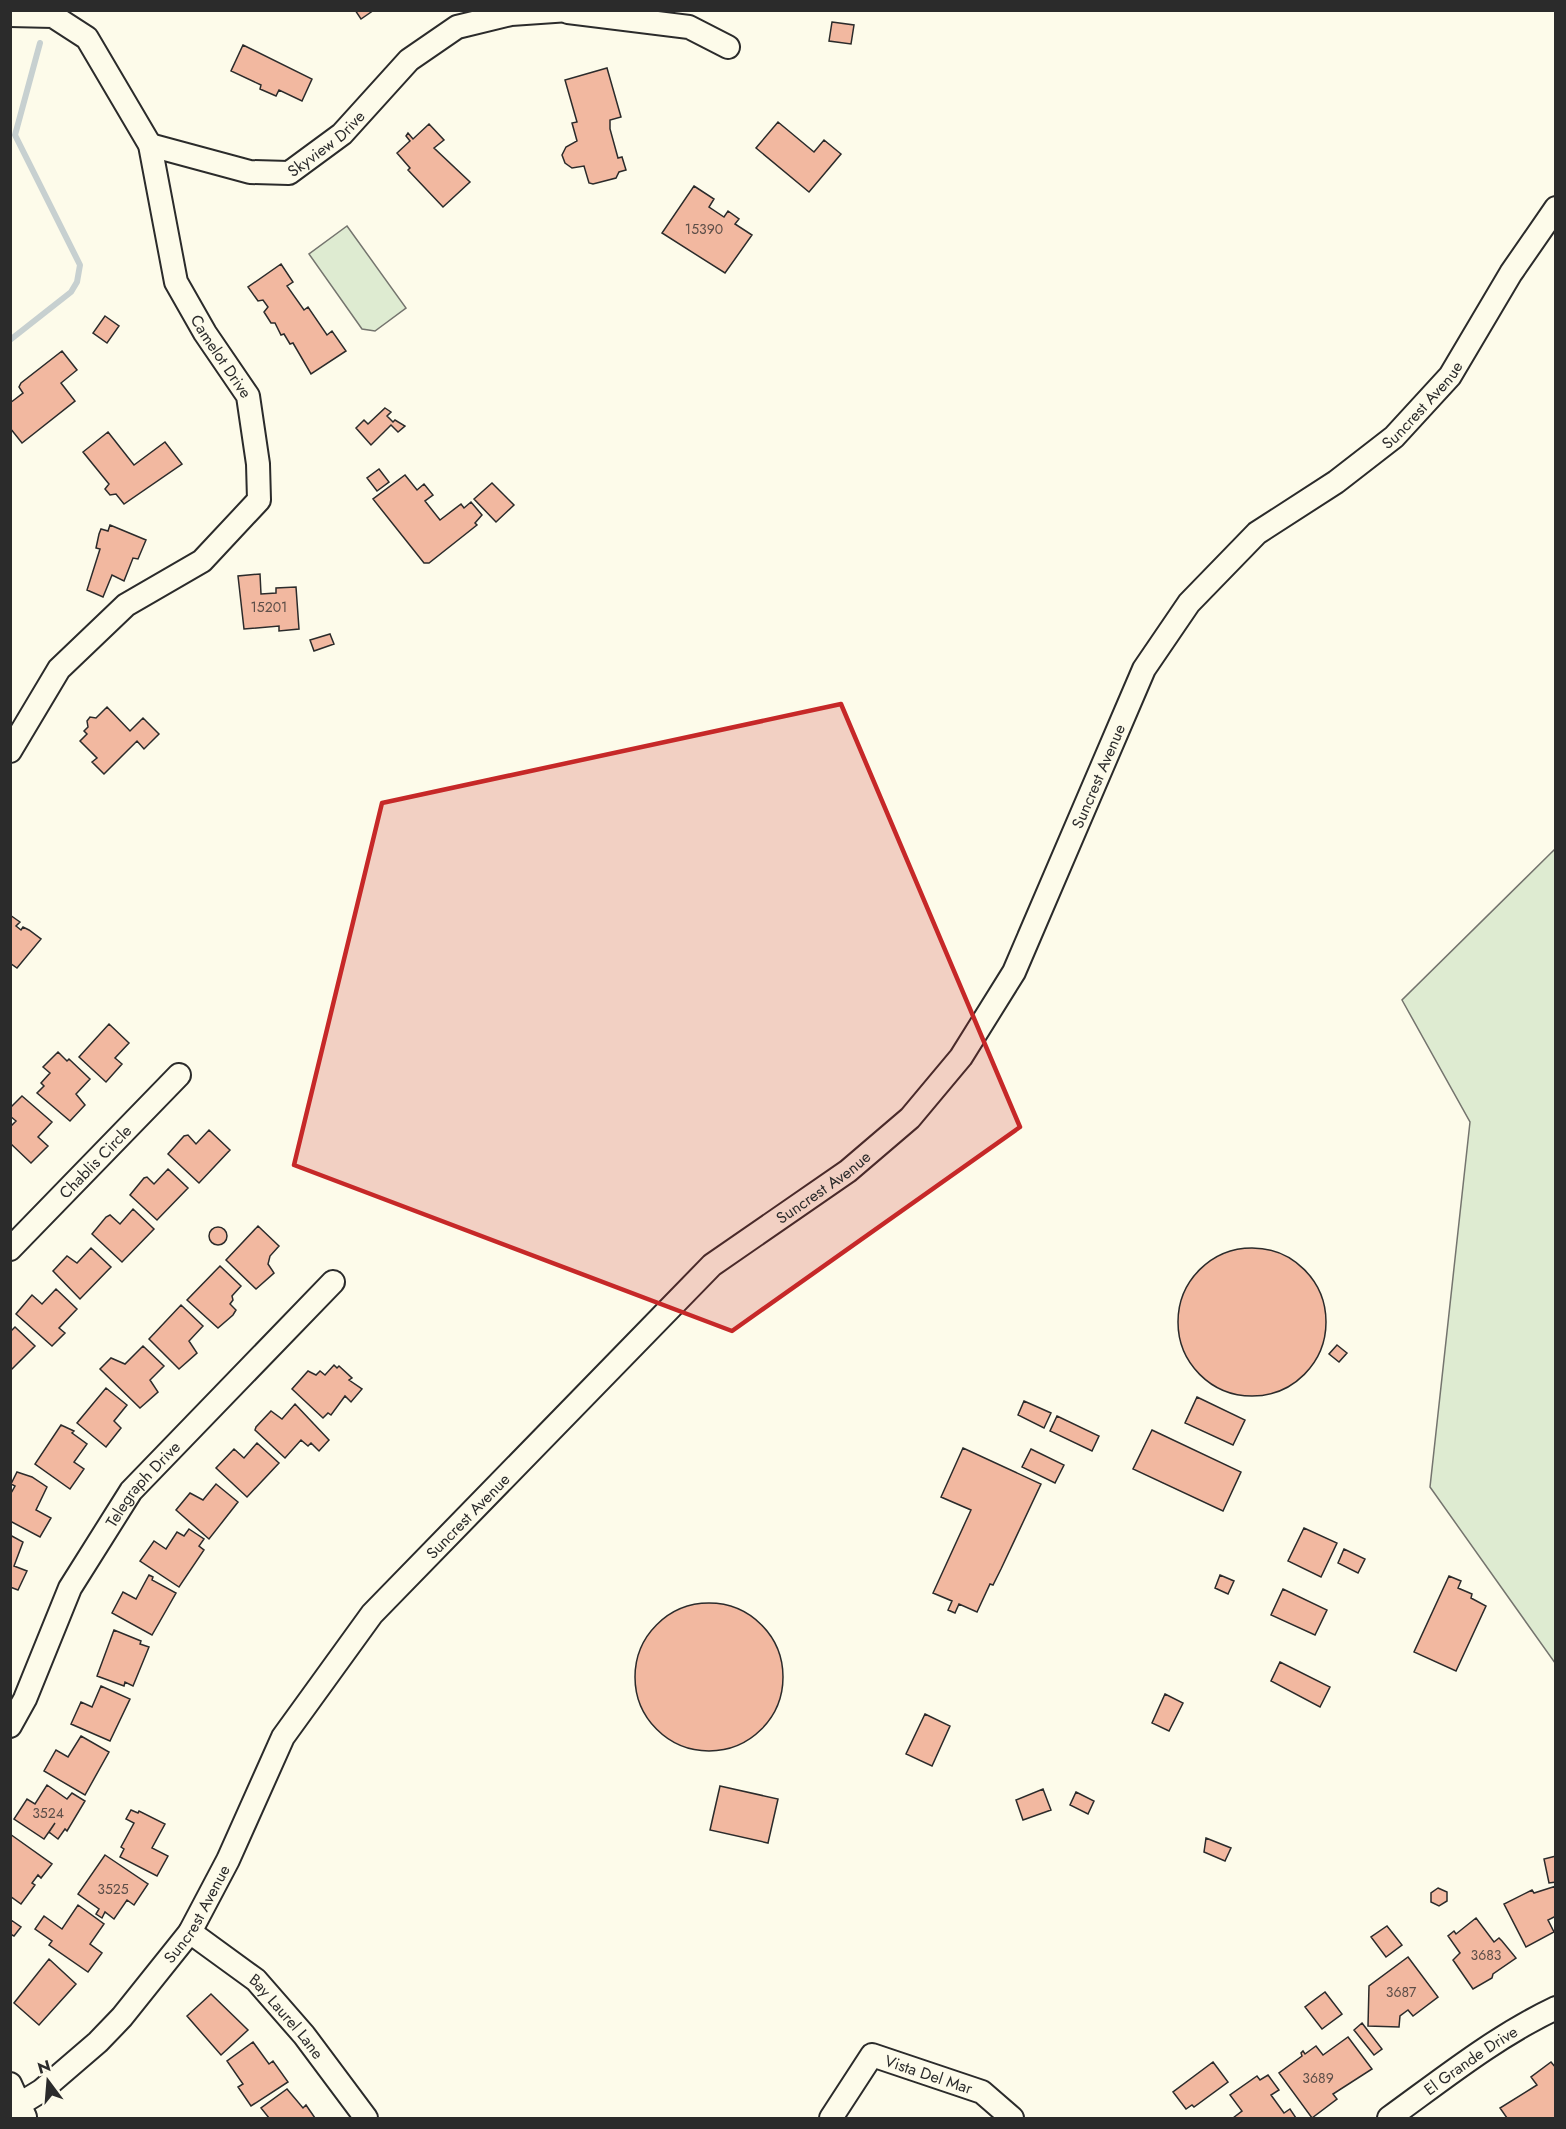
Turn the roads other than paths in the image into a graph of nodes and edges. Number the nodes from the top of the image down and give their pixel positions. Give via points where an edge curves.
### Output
1 (568, 11) edge
2 (10, 15) edge
3 (728, 47) dead end
4 (150, 145) junction
5 (1556, 208) edge
6 (10, 751) edge
7 (179, 1075) dead end
8 (10, 1249) edge
9 (333, 1282) dead end
10 (10, 1726) edge
11 (190, 1932) junction
12 (1556, 2008) edge
13 (17, 2104) edge
14 (366, 2118) edge
15 (831, 2118) edge
16 (1012, 2118) edge
17 (1389, 2118) edge

1 - 3 street, Skyview Drive via 689,27
1 - 4 street, Skyview Drive via 511,14 457,27 409,60 342,134 289,173 250,172
2 - 4 street via 53,16 87,38
4 - 6 street, Camelot Drive via 176,282 248,396 259,500 202,561 126,605 58,669
5 - 11 street, Suncrest Avenue via 1511,273 1450,376 1402,428 1336,482 1257,533 1189,603 1144,669 1014,972 961,1057 910,1118 848,1171 712,1264 372,1614 283,1737 228,1860
7 - 8 street, Chablis Circle
9 - 10 street, Telegraph Drive via 131,1491 70,1588
11 - 13 street, Suncrest Avenue via 98,2042 41,2091
11 - 14 street, Bay Laurel Lane via 256,1980 304,2035
12 - 17 street, El Grande Drive via 1479,2052
15 - 16 street, Vista Del Mar via 872,2055 982,2092

